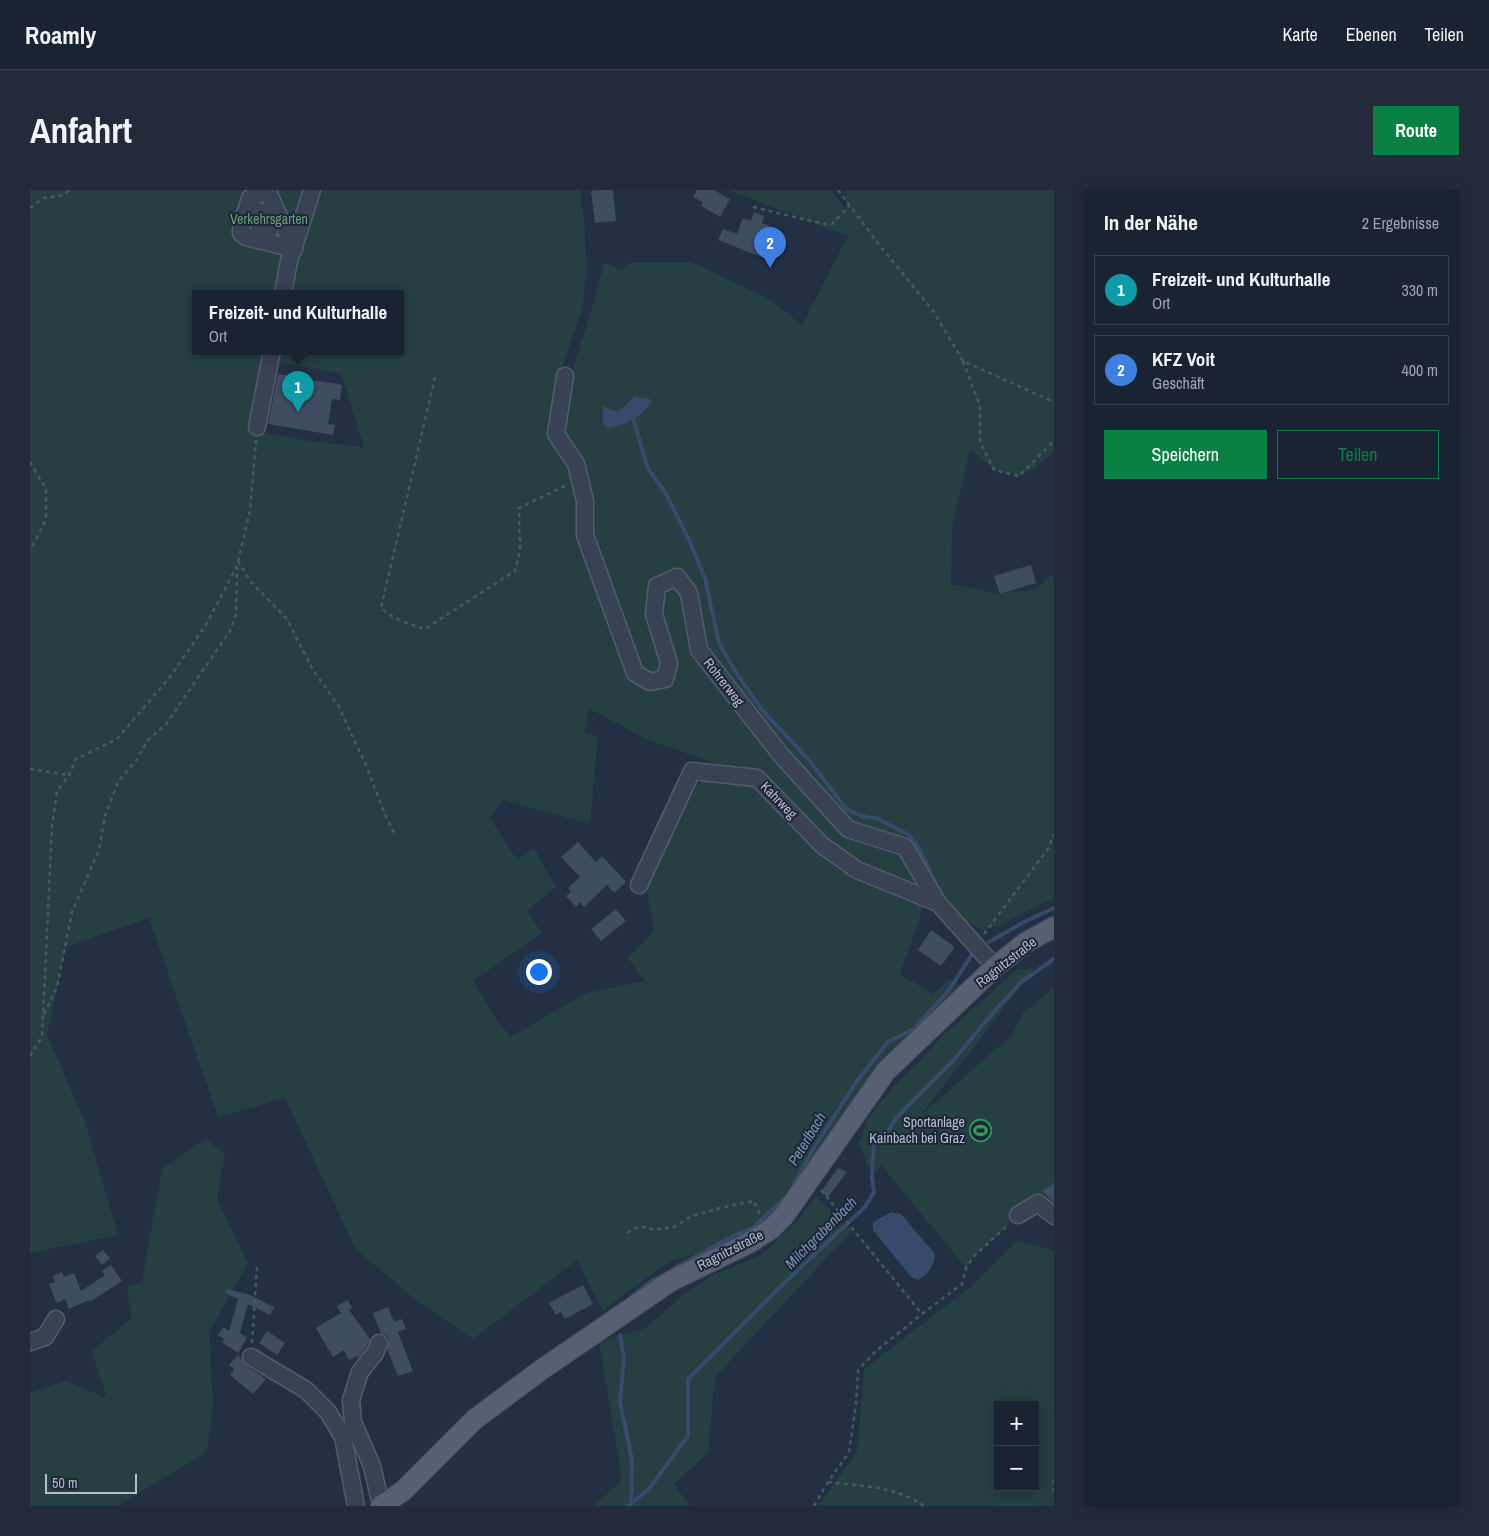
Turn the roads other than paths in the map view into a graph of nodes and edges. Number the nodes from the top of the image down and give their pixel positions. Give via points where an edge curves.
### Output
1 (268, 190) edge
2 (312, 190) edge
3 (294, 249) junction
4 (284, 290) edge
5 (271, 355) edge
6 (565, 376) dead end
7 (257, 426) road end
8 (639, 885) dead end
9 (938, 903) junction
10 (1054, 926) edge
11 (995, 967) junction
12 (1018, 1215) road end
13 (1054, 1216) edge
14 (56, 1319) dead end
15 (30, 1342) edge
16 (379, 1343) dead end
17 (251, 1357) road end
18 (356, 1506) edge
19 (381, 1506) edge

1 - 3 street
1 - 3 street via 250,198 254,217 241,228 241,233
2 - 3 street
3 - 4 street
5 - 7 street
6 - 9 street, Rohrerweg via 556,434 576,464 585,501 585,535 635,672 650,682 665,679 669,663 654,614 657,586 677,577 689,593 699,650 781,755 848,829 905,847
8 - 9 street, Kahrweg via 692,771 757,778 822,845 857,870
9 - 11 street, Rohrerweg
10 - 11 main road, Ragnitzstraße via 1025,943
11 - 19 main road, Ragnitzstraße via 886,1071 784,1216 771,1229 671,1281 536,1373 475,1419 403,1491
12 - 13 street via 1038,1203
14 - 15 street via 45,1337
16 - 19 street via 360,1372 351,1400 353,1422 372,1466
17 - 18 street via 306,1390 328,1412 343,1437

